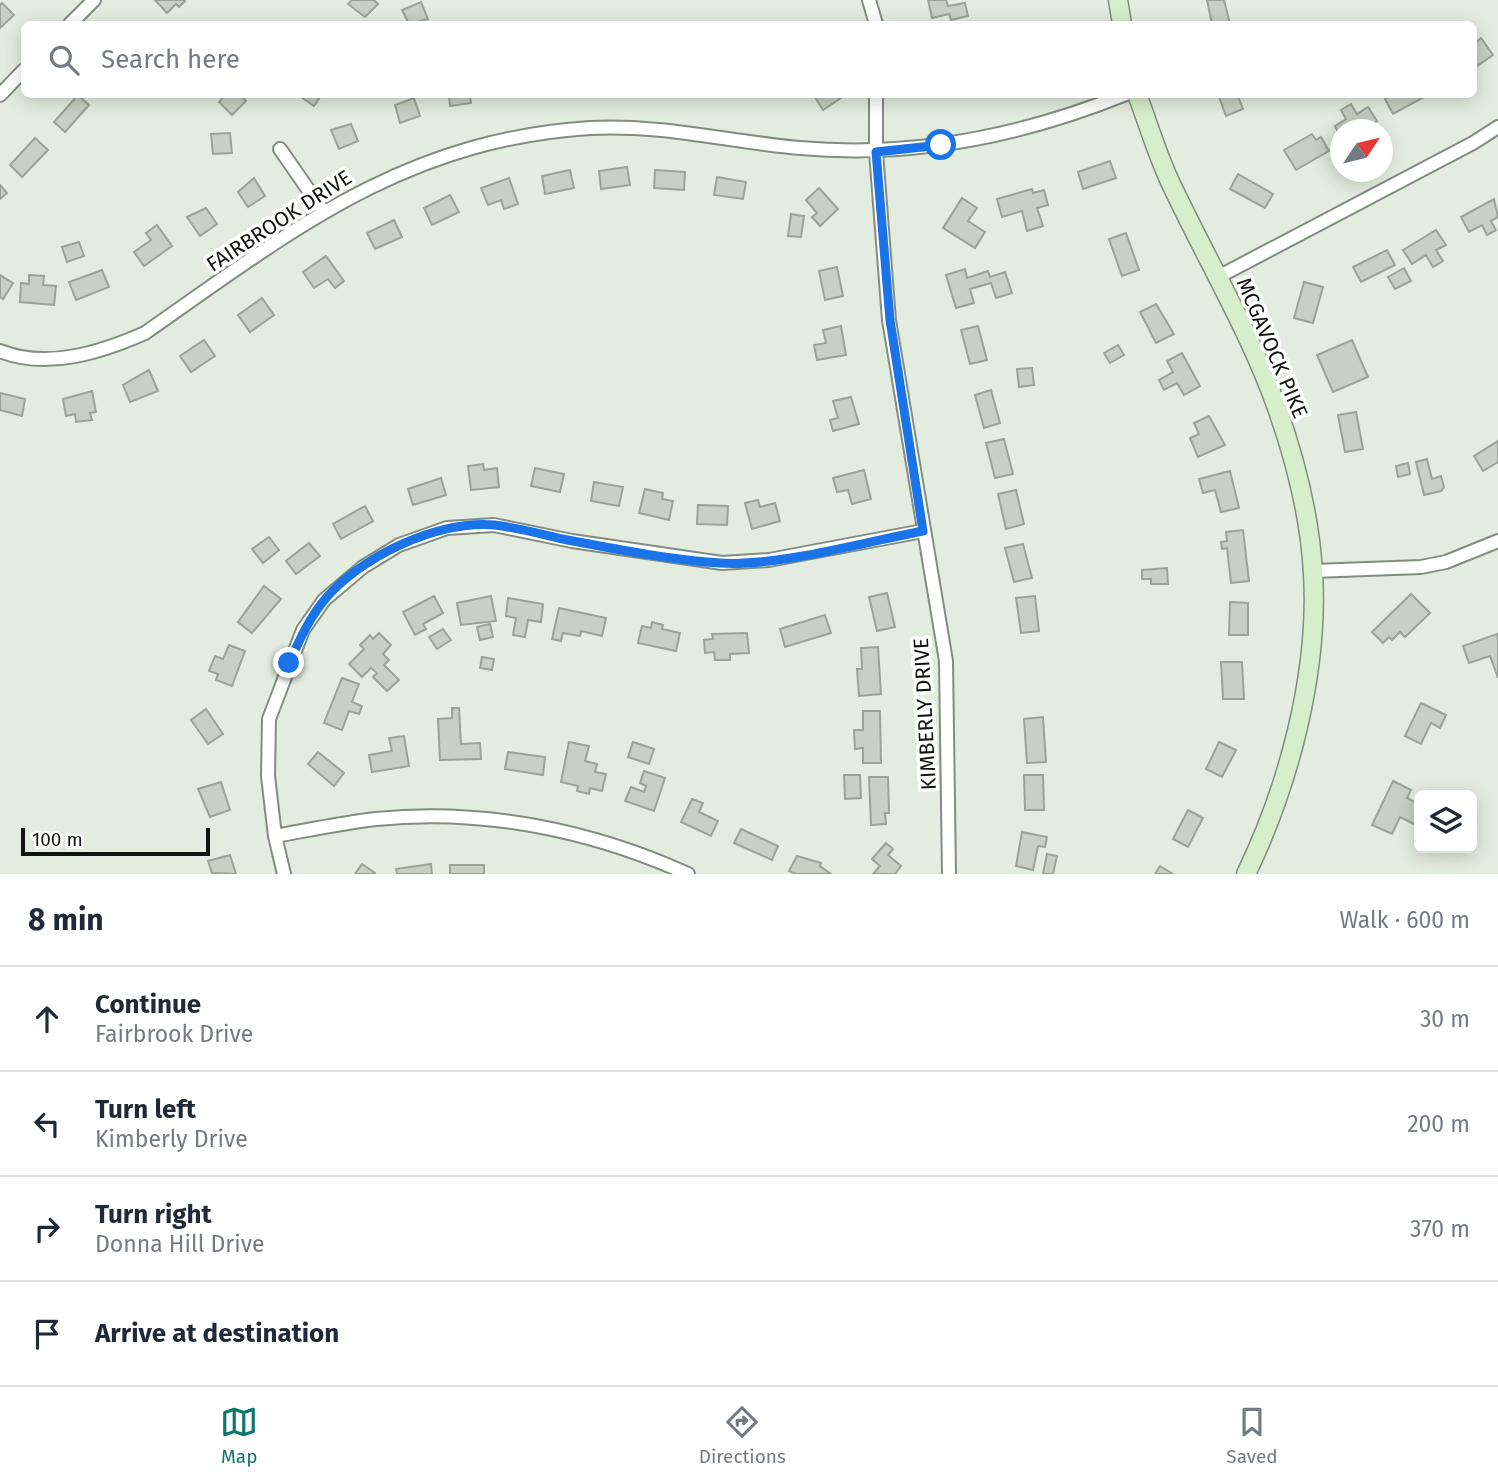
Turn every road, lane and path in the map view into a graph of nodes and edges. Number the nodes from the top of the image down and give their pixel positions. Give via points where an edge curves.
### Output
1 (94, 0) edge
2 (869, 0) edge
3 (1118, 0) edge
4 (73, 21) edge
5 (875, 21) edge
6 (1122, 21) edge
7 (21, 73) edge
8 (0, 95) edge
9 (876, 98) edge
10 (1114, 98) edge
11 (1138, 98) edge
12 (1498, 127) edge
13 (280, 149) dead end
14 (876, 152) junction
15 (323, 211) junction
16 (1218, 277) junction
17 (0, 351) edge
18 (923, 531) junction
19 (1498, 541) edge
20 (1313, 571) junction
21 (275, 836) junction
22 (285, 874) edge
23 (688, 874) edge
24 (949, 874) edge
25 (1245, 874) edge

1 - 4 street
2 - 5 street
3 - 6 main road
7 - 8 street
9 - 14 street, KIMBERLY DRIVE
10 - 14 street, FAIRBROOK DRIVE via 981,138
11 - 16 main road, MCGAVOCK PIKE via 1171,186
12 - 16 street
13 - 15 street
14 - 15 street, FAIRBROOK DRIVE via 788,147 634,128 559,131 431,160
14 - 18 street, KIMBERLY DRIVE via 890,320
15 - 17 street, FAIRBROOK DRIVE via 145,333 87,354 44,359
16 - 20 main road, MCGAVOCK PIKE via 1277,407 1301,492
18 - 21 street via 769,560 722,564 494,525 447,528 399,545 363,567 324,600 299,641 269,719 268,776
18 - 24 street, KIMBERLY DRIVE via 946,661
19 - 20 street via 1421,567
20 - 25 main road, MCGAVOCK PIKE via 1307,672 1297,731 1267,831
21 - 22 street
21 - 23 street via 376,819 515,821 598,840

